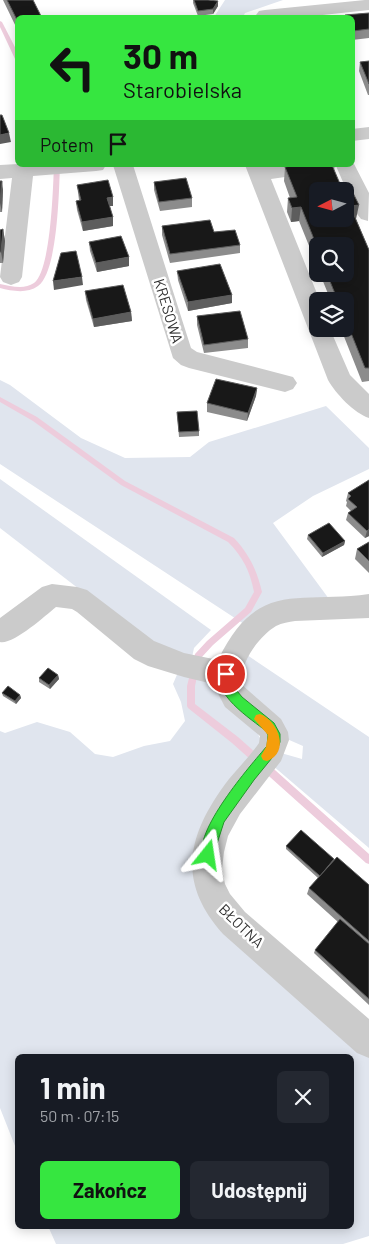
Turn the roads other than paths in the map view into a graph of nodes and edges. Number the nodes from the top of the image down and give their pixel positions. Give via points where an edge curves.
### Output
1 (369, 5) edge
2 (265, 15) dead end
3 (369, 133) edge
4 (355, 135) edge
5 (75, 167) edge
6 (124, 167) edge
7 (292, 167) edge
8 (347, 167) edge
9 (257, 169) edge
10 (30, 171) junction
11 (0, 172) edge
12 (368, 214) dead end
13 (11, 276) dead end
14 (309, 301) edge
15 (322, 337) edge
16 (285, 383) dead end
17 (369, 408) edge
18 (369, 606) edge
19 (3, 631) dead end
20 (206, 670) junction
21 (369, 1042) edge

1 - 2 street
3 - 4 street
5 - 10 street
6 - 16 street, KRESOWA via 181,352 189,359
7 - 9 street
8 - 12 street
9 - 14 street
10 - 11 street
10 - 13 street
15 - 17 street via 340,380
18 - 20 street via 294,610 265,619 254,627 230,663
19 - 20 street via 52,595 69,596 87,604 144,650
20 - 21 street, BŁOTNA via 274,734 272,749 219,818 211,838 207,870 212,894 234,923

